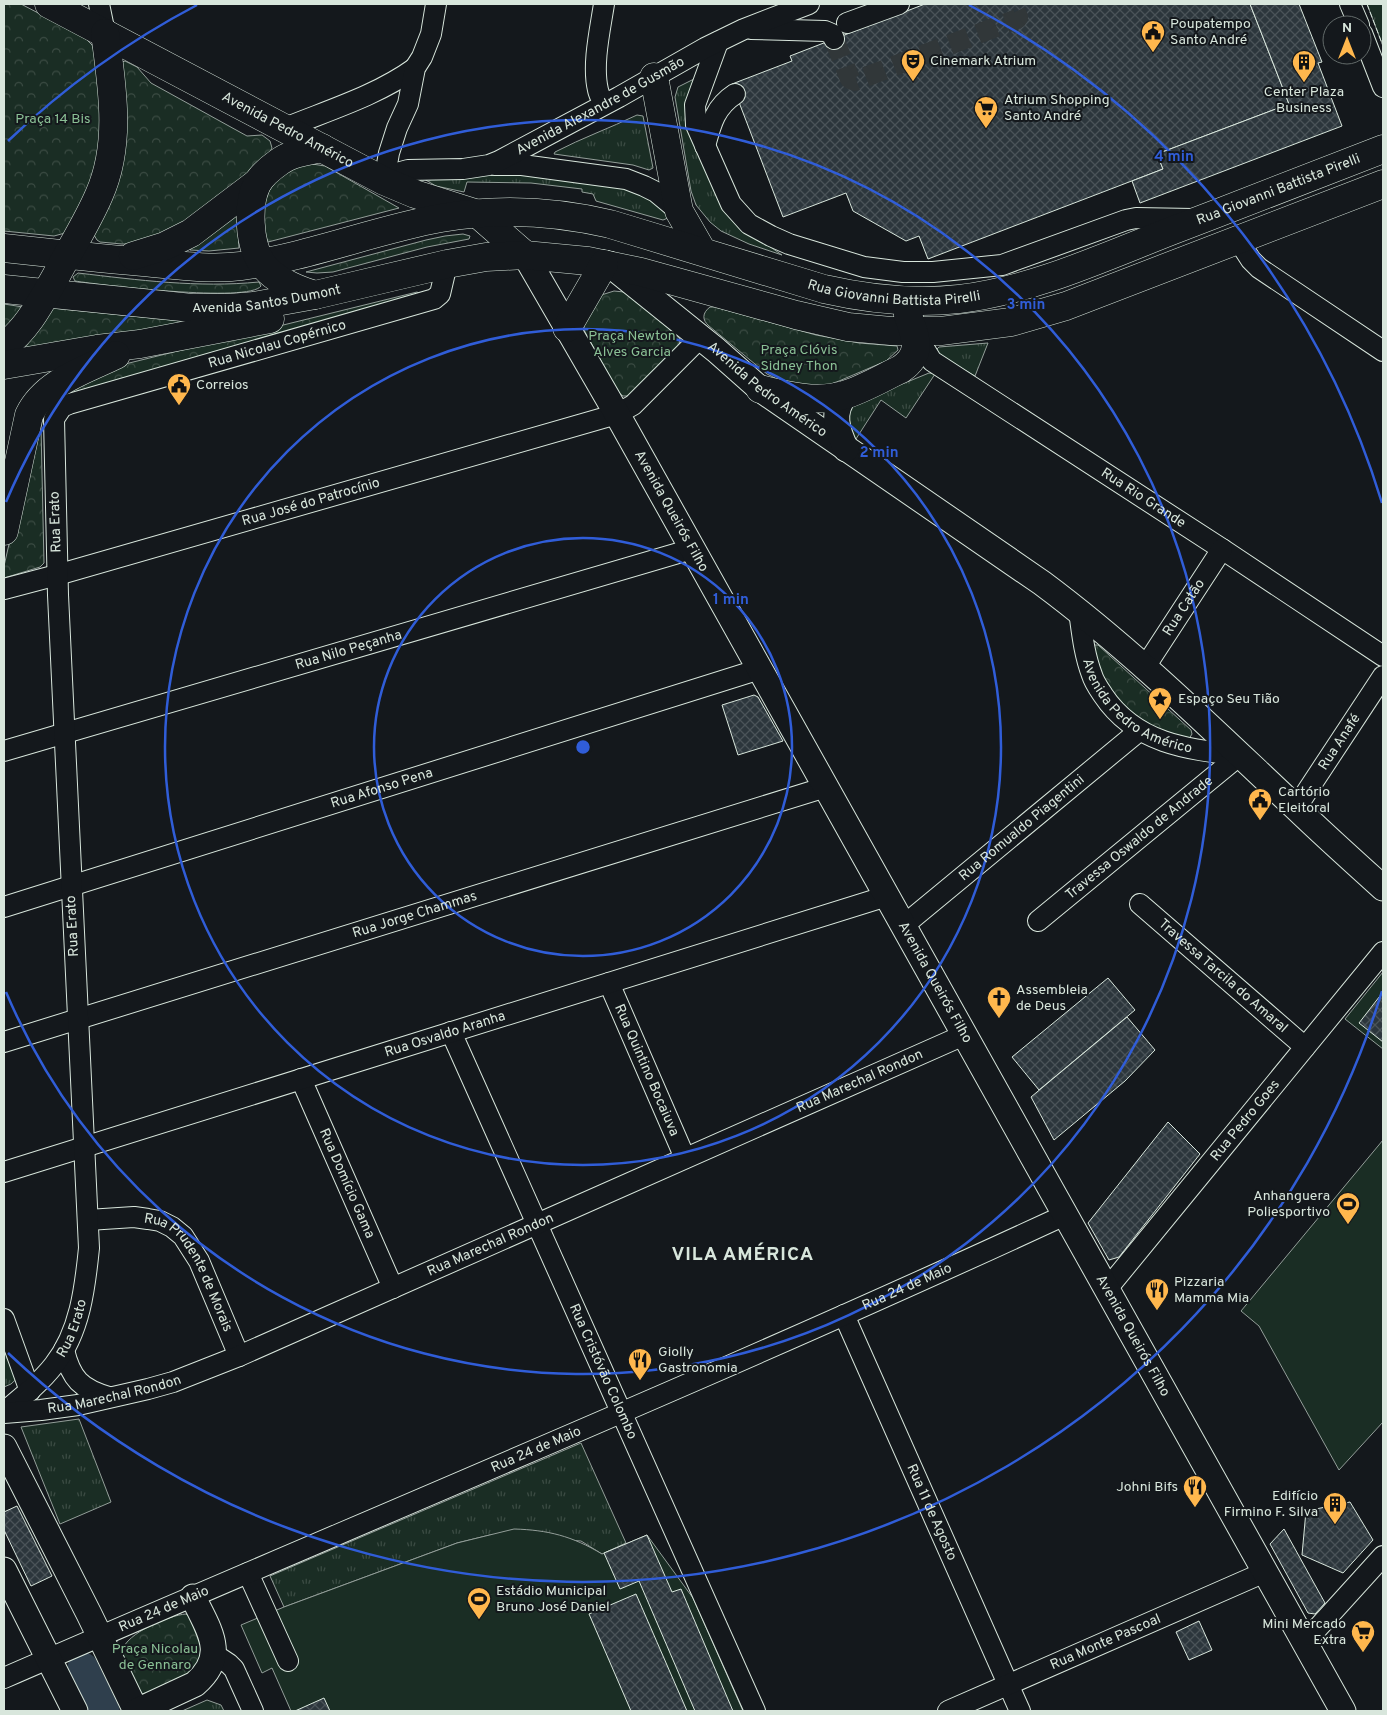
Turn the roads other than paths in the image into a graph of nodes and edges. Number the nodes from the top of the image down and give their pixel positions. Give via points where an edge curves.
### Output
1 (49, 4) edge
2 (99, 4) edge
3 (436, 4) edge
4 (604, 4) edge
5 (809, 4) edge
6 (897, 4) edge
7 (847, 23) dead end
8 (744, 29) junction
9 (105, 33) junction
10 (834, 39) dead end
11 (718, 42) junction
12 (1372, 59) edge
13 (415, 68) junction
14 (654, 77) junction
15 (1383, 87) edge
16 (735, 94) dead end
17 (604, 104) junction
18 (285, 128) junction
19 (705, 146) junction
20 (322, 148) junction
21 (1383, 149) edge
22 (489, 165) junction
23 (384, 180) junction
24 (257, 183) junction
25 (1383, 184) edge
26 (679, 211) junction
27 (478, 214) junction
28 (1203, 219) junction
29 (1238, 240) junction
30 (4, 248) edge
31 (702, 251) junction
32 (67, 255) junction
33 (525, 255) junction
34 (119, 260) junction
35 (262, 262) junction
36 (447, 264) junction
37 (606, 264) junction
38 (4, 289) edge
39 (46, 293) junction
40 (315, 295) junction
41 (904, 301) junction
42 (567, 328) junction
43 (914, 332) junction
44 (701, 337) junction
45 (140, 344) junction
46 (4, 346) edge
47 (1383, 351) edge
48 (4, 365) edge
49 (760, 390) junction
50 (845, 395) junction
51 (57, 412) joint
52 (617, 414) junction
53 (846, 449) junction
54 (4, 531) edge
55 (692, 549) junction
56 (1222, 549) junction
57 (58, 575) junction
58 (4, 589) edge
59 (1079, 611) junction
60 (1383, 656) edge
61 (1145, 667) junction
62 (760, 669) junction
63 (1383, 676) edge
64 (1139, 731) junction
65 (65, 733) junction
66 (4, 751) edge
67 (1240, 755) junction
68 (826, 787) junction
69 (1296, 808) junction
70 (72, 886) junction
71 (1383, 888) edge
72 (887, 896) junction
73 (1140, 904) dead end
74 (4, 908) edge
75 (1038, 921) dead end
76 (904, 926) junction
77 (1383, 952) edge
78 (609, 983) junction
79 (78, 1018) junction
80 (451, 1032) junction
81 (964, 1035) junction
82 (4, 1042) edge
83 (1305, 1047) junction
84 (301, 1079) junction
85 (83, 1146) junction
86 (686, 1158) junction
87 (4, 1172) edge
88 (1065, 1215) junction
89 (88, 1220) junction
90 (537, 1224) junction
91 (393, 1288) junction
92 (1107, 1289) junction
93 (844, 1315) junction
94 (4, 1320) edge
95 (64, 1350) junction
96 (239, 1356) junction
97 (30, 1391) junction
98 (109, 1397) junction
99 (4, 1412) edge
100 (621, 1413) junction
101 (4, 1447) edge
102 (1383, 1556) edge
103 (4, 1570) edge
104 (1265, 1572) junction
105 (248, 1573) junction
106 (193, 1597) junction
107 (93, 1640) junction
108 (1305, 1642) junction
109 (214, 1654) junction
110 (55, 1656) junction
111 (288, 1661) dead end
112 (4, 1678) edge
113 (1008, 1684) junction
114 (75, 1711) edge
115 (136, 1711) edge
116 (253, 1711) edge
117 (755, 1711) edge
118 (948, 1711) edge
119 (1020, 1711) edge
120 (1343, 1711) edge

1 - 9 highway, Avenida Pedro Américo
2 - 9 street
3 - 13 street via 431,34
4 - 17 street via 596,78
5 - 8 street, Avenida Alexandre de Gusmão
6 - 7 street
8 - 10 street via 825,31
8 - 11 street, Avenida Alexandre de Gusmão
9 - 18 highway, Avenida Pedro Américo
9 - 32 highway via 112,95 111,147 100,194
11 - 14 street, Avenida Alexandre de Gusmão
11 - 19 street via 695,105 695,120
12 - 15 street
13 - 18 street via 375,92
13 - 23 street via 408,104 389,153
14 - 17 street, Avenida Alexandre de Gusmão
14 - 26 highway
16 - 19 street via 714,115
17 - 22 street, Avenida Alexandre de Gusmão
18 - 20 highway, Avenida Pedro Américo
19 - 28 street via 731,204 749,224 789,244 881,270 933,272 990,267 1013,262 1126,220
20 - 23 highway, Avenida Pedro Américo
20 - 24 highway via 280,161
21 - 28 highway, Rua Giovanni Battista Pirelli
22 - 23 street, Avenida Alexandre de Gusmão via 408,170
22 - 26 street via 522,165 626,179 656,192
23 - 27 highway, Avenida Pedro Américo via 415,194
24 - 34 highway via 180,240
24 - 35 highway via 252,205 252,236
25 - 29 highway
26 - 31 highway
27 - 31 highway, Rua Giovanni Battista Pirelli via 575,216
27 - 33 highway, Avenida Pedro Américo
27 - 35 highway via 441,218
28 - 41 highway, Rua Giovanni Battista Pirelli via 1056,276 1018,287 959,299
29 - 43 highway via 1036,315 986,326
29 - 47 street via 1258,268
30 - 32 highway
31 - 41 highway, Rua Giovanni Battista Pirelli via 824,289 866,298
32 - 34 highway
32 - 39 highway
33 - 36 highway, Avenida Santos Dumont
33 - 37 highway
33 - 42 main road, Avenida Queirós Filho
34 - 35 highway via 206,267
35 - 40 highway via 285,283
36 - 40 highway, Avenida Santos Dumont
36 - 51 street, Rua Nicolau Copérnico via 440,294 434,299 69,404
37 - 42 highway
37 - 43 highway via 820,322 870,330
37 - 44 main road, Avenida Pedro Américo
38 - 39 highway, Avenida Santos Dumont
39 - 40 highway, Avenida Santos Dumont via 192,308 254,306
39 - 46 highway via 27,322
40 - 45 highway via 291,311 270,319
41 - 43 highway
42 - 52 main road, Avenida Queirós Filho
43 - 50 highway via 916,348 909,363
43 - 56 street, Rua Rio Grande via 932,360
44 - 49 main road, Avenida Pedro Américo
44 - 52 street via 633,405
45 - 48 highway
45 - 54 highway via 68,378 50,389 33,407
49 - 50 highway via 795,397
49 - 53 main road, Avenida Pedro Américo
50 - 53 main road via 836,417
51 - 57 street, Rua Erato via 53,426
52 - 55 main road, Avenida Queirós Filho
52 - 57 street, Rua José do Patrocínio
53 - 59 main road, Avenida Pedro Américo
55 - 62 main road, Avenida Queirós Filho
55 - 65 street, Rua Nilo Peçanha
56 - 60 street, Rua Rio Grande
56 - 61 street, Rua Catão
57 - 58 street, Rua José do Patrocínio
57 - 65 street, Rua Erato
59 - 61 main road, Avenida Pedro Américo
59 - 64 street, Avenida Pedro Américo via 1092,676 1108,703
61 - 67 main road, Avenida Pedro Américo
62 - 68 main road, Avenida Queirós Filho
62 - 70 street, Rua Afonso Pena
63 - 69 street, Rua Anafé
64 - 67 street, Avenida Pedro Américo via 1186,748
64 - 76 street, Rua Romualdo Piagentini
65 - 66 street, Rua Nilo Peçanha
65 - 70 street, Rua Erato
67 - 69 main road, Avenida Pedro Américo
67 - 75 street, Travessa Oswaldo de Andrade
68 - 72 main road, Avenida Queirós Filho
68 - 79 street, Rua Jorge Chammas
69 - 71 main road, Avenida Pedro Américo
70 - 74 street, Rua Afonso Pena
70 - 79 street, Rua Erato
72 - 76 main road, Avenida Queirós Filho
72 - 78 street, Rua Osvaldo Aranha
73 - 83 street, Travessa Tarcila do Amaral
76 - 81 main road, Avenida Queirós Filho
77 - 83 street, Rua Pedro Goes
78 - 80 street, Rua Osvaldo Aranha
78 - 86 street, Rua Quintino Bocaiuva
79 - 82 street, Rua Jorge Chammas
79 - 85 street, Rua Erato
80 - 84 street, Rua Osvaldo Aranha
80 - 90 street, Rua Cristóvão Colombo
81 - 86 street, Rua Marechal Rondon
81 - 88 main road, Avenida Queirós Filho
83 - 92 street, Rua Pedro Goes
84 - 85 street, Rua Osvaldo Aranha
84 - 91 street, Rua Domício Gama
85 - 87 street, Rua Osvaldo Aranha
85 - 89 street, Rua Erato
86 - 90 street, Rua Marechal Rondon
88 - 92 main road, Avenida Queirós Filho
88 - 93 street, Rua 24 de Maio
89 - 95 street, Rua Erato via 86,1280
89 - 96 street, Rua Prudente de Morais via 148,1218 172,1227 183,1236 199,1261
90 - 91 street, Rua Marechal Rondon
90 - 100 street, Rua Cristóvão Colombo
91 - 96 street, Rua Marechal Rondon
92 - 104 main road, Avenida Queirós Filho
93 - 100 street, Rua 24 de Maio
93 - 113 street, Rua 11 de Agosto
94 - 97 street
95 - 97 street, Rua Erato
95 - 98 street via 68,1368 75,1378 92,1392
96 - 98 street, Rua Marechal Rondon via 173,1382
97 - 99 street, Rua Erato
98 - 99 street, Rua Marechal Rondon via 41,1410
100 - 105 street, Rua 24 de Maio
100 - 117 street, Rua Cristóvão Colombo
101 - 107 main road
102 - 108 street
103 - 110 main road
104 - 108 main road, Avenida Queirós Filho
104 - 113 street, Rua Monte Pascoal
105 - 106 street, Rua 24 de Maio
105 - 111 street
106 - 107 street, Rua 24 de Maio
106 - 109 main road via 212,1639
107 - 110 street, Rua 24 de Maio
107 - 115 main road
108 - 120 main road, Avenida Queirós Filho
109 - 115 main road via 210,1668 195,1684
109 - 116 street via 234,1669
110 - 112 street, Rua 24 de Maio
110 - 114 main road
113 - 118 street, Rua Monte Pascoal
113 - 119 street, Rua 11 de Agosto

